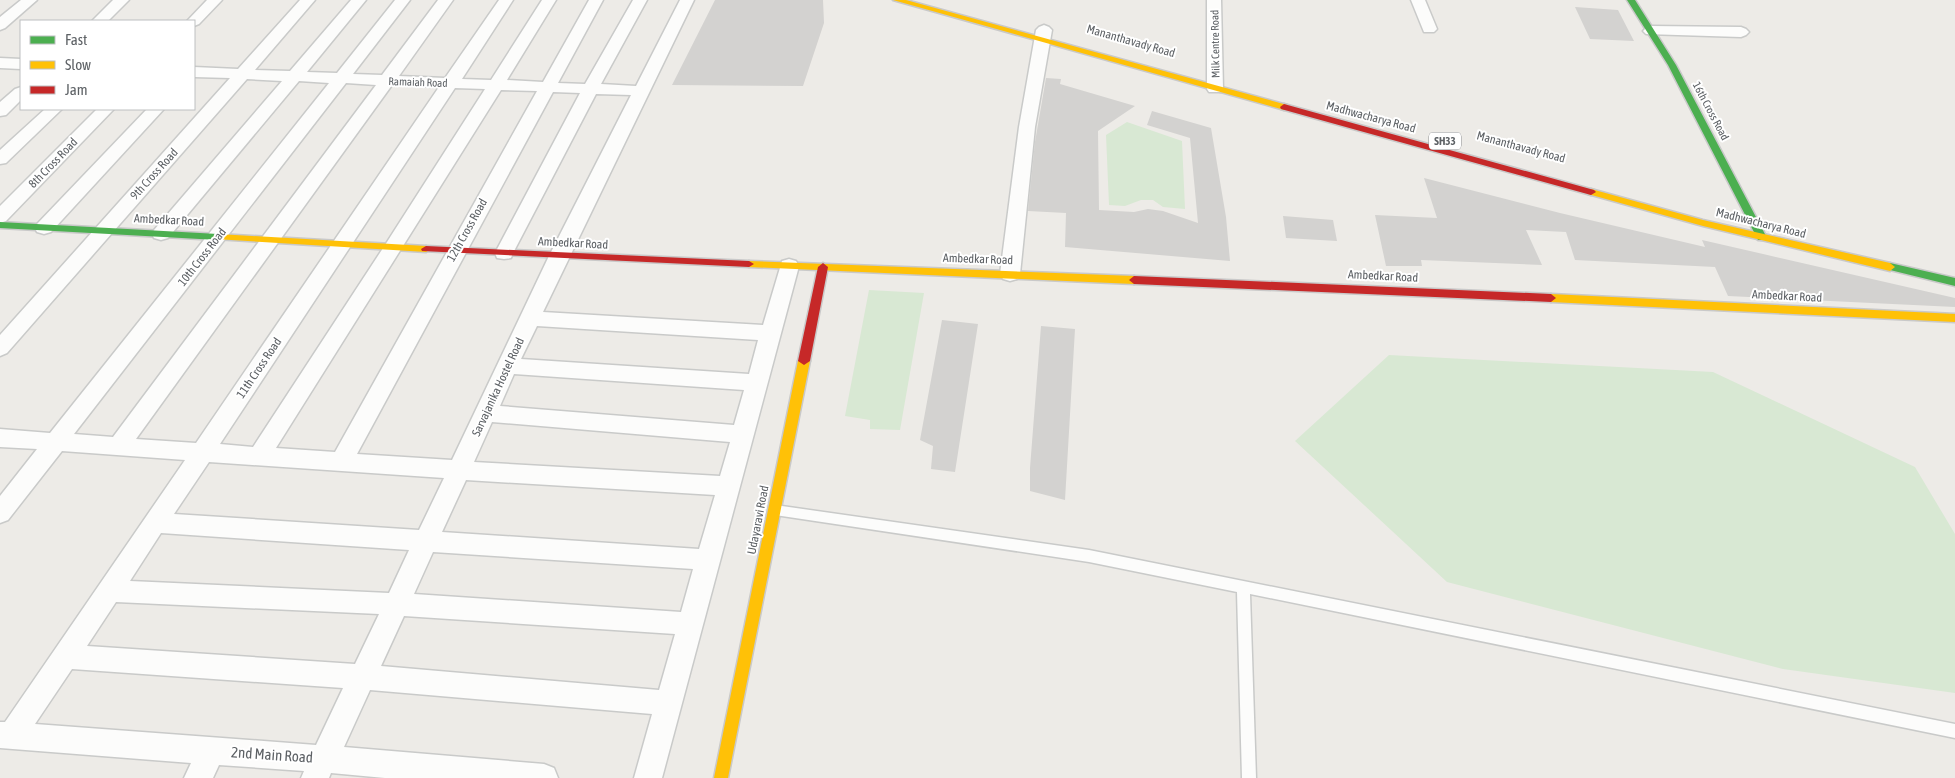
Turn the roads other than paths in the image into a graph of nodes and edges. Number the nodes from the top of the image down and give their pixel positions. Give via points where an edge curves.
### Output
1 (30, 0) edge
2 (122, 0) edge
3 (215, 0) edge
4 (308, 0) edge
5 (359, 0) edge
6 (403, 0) edge
7 (446, 0) edge
8 (506, 0) edge
9 (549, 0) edge
10 (596, 0) edge
11 (640, 0) edge
12 (687, 0) edge
13 (897, 0) edge
14 (940, 0) edge
15 (1214, 0) edge
16 (1418, 0) edge
17 (1631, 0) edge
18 (100, 20) edge
19 (195, 20) edge
20 (0, 25) edge
21 (1429, 29) dead end
22 (1651, 31) junction
23 (1741, 32) dead end
24 (1043, 35) junction
25 (0, 63) edge
26 (20, 64) edge
27 (195, 72) edge
28 (243, 74) junction
29 (294, 76) junction
30 (342, 78) junction
31 (388, 81) junction
32 (450, 83) junction
33 (497, 84) junction
34 (1216, 84) junction
35 (547, 87) junction
36 (590, 89) junction
37 (641, 91) junction
38 (20, 93) edge
39 (53, 110) edge
40 (105, 110) edge
41 (155, 110) edge
42 (0, 111) edge
43 (0, 159) edge
44 (1660, 199) dead end
45 (1718, 214) dead end
46 (0, 217) edge
47 (0, 225) edge
48 (1756, 225) junction
49 (44, 228) junction
50 (104, 230) junction
51 (161, 234) junction
52 (217, 237) junction
53 (1762, 238) junction
54 (271, 240) junction
55 (1832, 241) dead end
56 (342, 244) junction
57 (394, 247) junction
58 (456, 250) junction
59 (504, 253) junction
60 (558, 256) junction
61 (788, 266) junction
62 (823, 267) junction
63 (1010, 274) junction
64 (1955, 282) edge
65 (530, 318) junction
66 (1955, 318) edge
67 (770, 332) junction
68 (0, 348) edge
69 (507, 366) junction
70 (756, 382) junction
71 (485, 413) junction
72 (742, 434) junction
73 (0, 438) edge
74 (56, 442) junction
75 (118, 447) junction
76 (203, 452) junction
77 (259, 456) junction
78 (341, 462) junction
79 (459, 470) junction
80 (728, 486) junction
81 (774, 510) junction
82 (0, 513) edge
83 (155, 523) junction
84 (426, 541) junction
85 (708, 560) junction
86 (1243, 587) junction
87 (109, 591) junction
88 (396, 604) junction
89 (690, 624) junction
90 (65, 657) junction
91 (362, 677) junction
92 (668, 703) junction
93 (1955, 731) edge
94 (6, 735) edge
95 (212, 750) junction
96 (320, 768) edge
97 (198, 778) edge
98 (544, 778) edge
99 (648, 778) edge
100 (721, 778) edge
101 (1249, 778) edge

1 - 20 street
2 - 18 street
3 - 19 street
4 - 28 street, 9th Cross Road
5 - 29 street
6 - 30 street, 10th Cross Road
7 - 31 street
8 - 32 street, 11th Cross Road
9 - 33 street
10 - 35 street, 12th Cross Road
11 - 36 street
12 - 37 street, Sarvajanika Hostel Road
13 - 24 street
14 - 24 street, Mananthavady Road / SH33
15 - 34 street, Milk Centre Road
16 - 21 street
17 - 22 street, 16th Cross Road
22 - 23 street
22 - 48 street, 16th Cross Road
24 - 34 street, Mananthavady Road / SH33
24 - 63 street via 1027,127
25 - 26 street
27 - 28 street, Ramaiah Road
28 - 29 street, Ramaiah Road
28 - 50 street, 9th Cross Road
29 - 30 street, Ramaiah Road
29 - 51 street
30 - 31 street, Ramaiah Road
30 - 52 street, 10th Cross Road
31 - 32 street, Ramaiah Road
31 - 54 street
32 - 33 street, Ramaiah Road
32 - 56 street, 11th Cross Road
33 - 35 street, Ramaiah Road
33 - 57 street
34 - 44 street, Mananthavady Road / SH33
34 - 53 street, Madhwacharya Road
35 - 36 street, Ramaiah Road
35 - 58 street, 12th Cross Road
36 - 37 street, Ramaiah Road
36 - 59 street
37 - 60 street, Sarvajanika Hostel Road
38 - 42 street
39 - 43 street
40 - 46 street, 8th Cross Road
41 - 49 street
45 - 48 street
47 - 49 street, Ambedkar Road
48 - 53 street, 16th Cross Road
48 - 55 street
49 - 50 street, Ambedkar Road
50 - 51 street, Ambedkar Road
50 - 68 street, 9th Cross Road
51 - 52 street, Ambedkar Road
52 - 54 street, Ambedkar Road
52 - 74 street, 10th Cross Road
53 - 64 street, Madhwacharya Road
54 - 56 street, Ambedkar Road
54 - 75 street
56 - 57 street, Ambedkar Road
56 - 76 street, 11th Cross Road
57 - 58 street, Ambedkar Road
57 - 77 street
58 - 59 street, Ambedkar Road
58 - 78 street, 12th Cross Road
59 - 60 street, Ambedkar Road
60 - 61 street, Ambedkar Road
60 - 65 street, Sarvajanika Hostel Road
61 - 62 street, Ambedkar Road
61 - 67 street
62 - 63 street, Ambedkar Road
62 - 81 street, Udayaravi Road
63 - 66 street, Ambedkar Road
65 - 67 street
65 - 69 street, Sarvajanika Hostel Road
67 - 70 street
69 - 70 street
69 - 71 street, Sarvajanika Hostel Road
70 - 72 street
71 - 72 street
71 - 79 street, Sarvajanika Hostel Road
72 - 80 street
73 - 74 street
74 - 75 street
74 - 82 street, 10th Cross Road
75 - 76 street
76 - 77 street
76 - 83 street, 11th Cross Road
77 - 78 street
78 - 79 street
79 - 80 street
79 - 84 street, Sarvajanika Hostel Road
80 - 85 street
81 - 86 lane via 1089,556
81 - 100 street, Udayaravi Road
83 - 84 street
83 - 87 street, 11th Cross Road
84 - 85 street
84 - 88 street, Sarvajanika Hostel Road
85 - 89 street
86 - 93 lane
86 - 101 lane
87 - 88 street
87 - 90 street, 11th Cross Road
88 - 89 street
88 - 91 street, Sarvajanika Hostel Road
89 - 92 street
90 - 91 street
90 - 94 street, 11th Cross Road
91 - 92 street
91 - 96 street, Sarvajanika Hostel Road
92 - 99 street
94 - 95 street, 2nd Main Road
95 - 96 street, 2nd Main Road
95 - 97 street
96 - 98 street, 2nd Main Road

